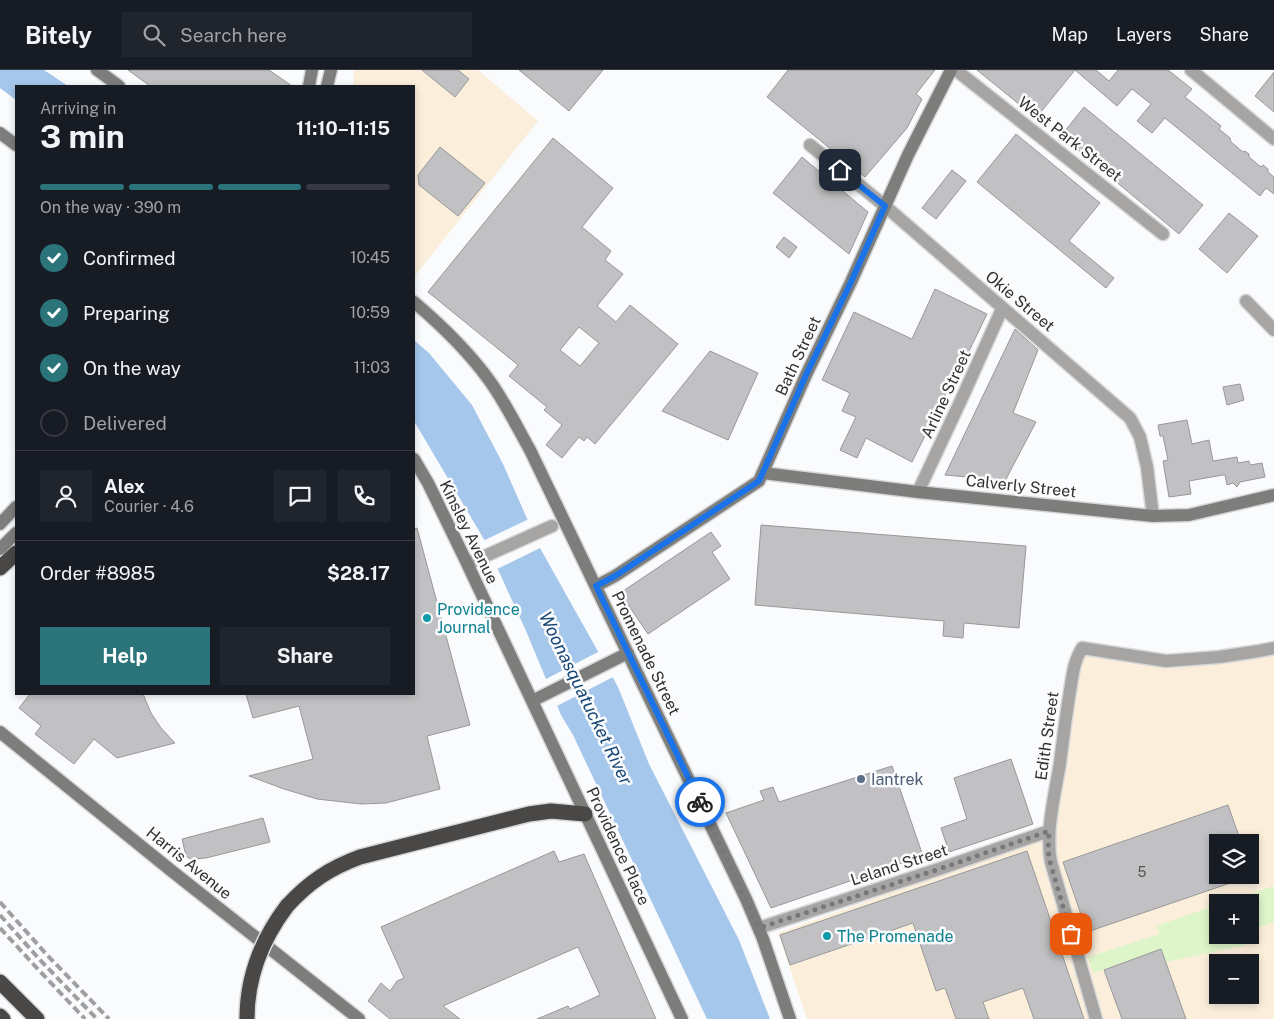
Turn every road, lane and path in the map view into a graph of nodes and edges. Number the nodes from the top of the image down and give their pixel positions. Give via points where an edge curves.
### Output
1 (97, 70) edge
2 (312, 70) edge
3 (331, 70) edge
4 (951, 70) edge
5 (956, 70) edge
6 (1191, 70) edge
7 (118, 85) edge
8 (309, 85) edge
9 (327, 85) edge
10 (0, 133) edge
11 (1274, 138) edge
12 (15, 144) edge
13 (810, 145) dead end
14 (885, 206) junction
15 (1163, 234) dead end
16 (1246, 302) dead end
17 (415, 303) edge
18 (1002, 309) junction
19 (1274, 330) edge
20 (415, 461) edge
21 (763, 473) junction
22 (918, 492) junction
23 (1274, 495) edge
24 (15, 508) edge
25 (1153, 516) junction
26 (0, 524) edge
27 (548, 528) dead end
28 (15, 534) edge
29 (0, 549) edge
30 (15, 554) edge
31 (478, 560) dead end
32 (0, 568) edge
33 (596, 586) junction
34 (1274, 648) edge
35 (628, 653) junction
36 (532, 701) junction
37 (0, 732) edge
38 (585, 814) junction
39 (1049, 831) junction
40 (759, 928) junction
41 (0, 982) edge
42 (0, 1016) edge
43 (3, 1019) edge
44 (37, 1019) edge
45 (247, 1019) edge
46 (359, 1019) edge
47 (682, 1019) edge
48 (790, 1019) edge
49 (1096, 1019) edge

1 - 7 street
2 - 8 street
3 - 9 street
4 - 14 street, Bath Street
5 - 15 street, West Park Street
6 - 11 street
10 - 12 street
13 - 14 street, Okie Street
14 - 18 street, Okie Street
14 - 21 street, Bath Street
16 - 19 street
17 - 33 street, Promenade Street via 466,352 490,381 530,450
18 - 22 street, Arline Street
18 - 25 street, Okie Street via 1130,418 1140,437
20 - 36 street, Kinsley Avenue via 466,558
21 - 22 street, Calverly Street
21 - 33 street, Bath Street via 759,481
22 - 25 street, Calverly Street
23 - 25 street, Calverly Street via 1189,515
24 - 26 street
27 - 31 street
28 - 29 street
30 - 32 highway
33 - 35 street, Promenade Street
34 - 39 street, Edith Street via 1166,661 1082,648 1075,660
35 - 36 street
35 - 40 street, Promenade Street
36 - 38 street, Providence Place
37 - 46 street, Harris Avenue
38 - 45 highway, bridge via 551,811 529,814 334,867 303,889 270,932 258,958 249,992
38 - 47 street, Providence Place
39 - 40 street, Leland Street
39 - 49 street, Edith Street via 1050,862
40 - 48 street, Promenade Street
41 - 44 highway
42 - 43 highway

